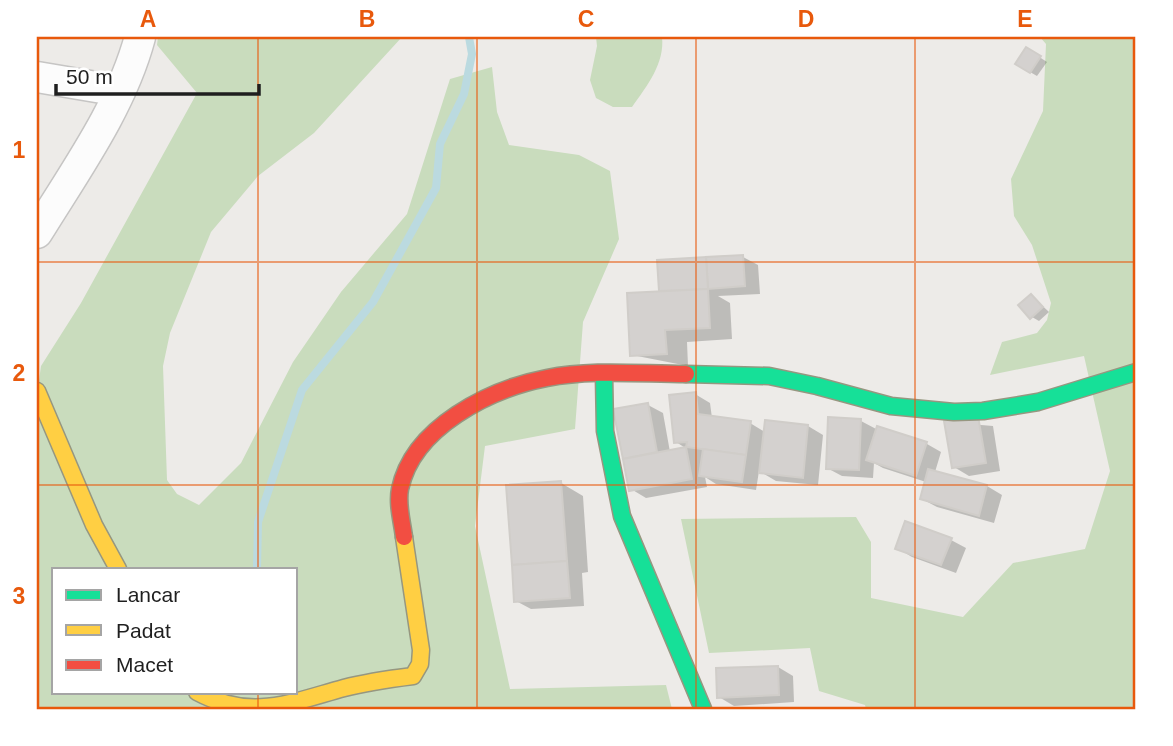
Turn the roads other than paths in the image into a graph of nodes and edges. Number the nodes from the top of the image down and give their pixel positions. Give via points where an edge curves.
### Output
1 (140, 37) edge
2 (37, 77) edge
3 (120, 90) junction
4 (37, 233) edge
5 (1136, 372) edge
6 (604, 375) junction
7 (37, 391) edge
8 (117, 568) edge
9 (200, 694) edge
10 (224, 708) edge
11 (703, 709) edge

1 - 3 street
2 - 3 street
3 - 4 street
5 - 6 street via 1038,402 954,412 891,406 769,376
6 - 10 street via 547,378 502,390 446,420 417,453 400,490 421,650 413,676 366,682 284,706
6 - 11 street via 605,431 622,516
7 - 8 street via 94,525
9 - 10 street

